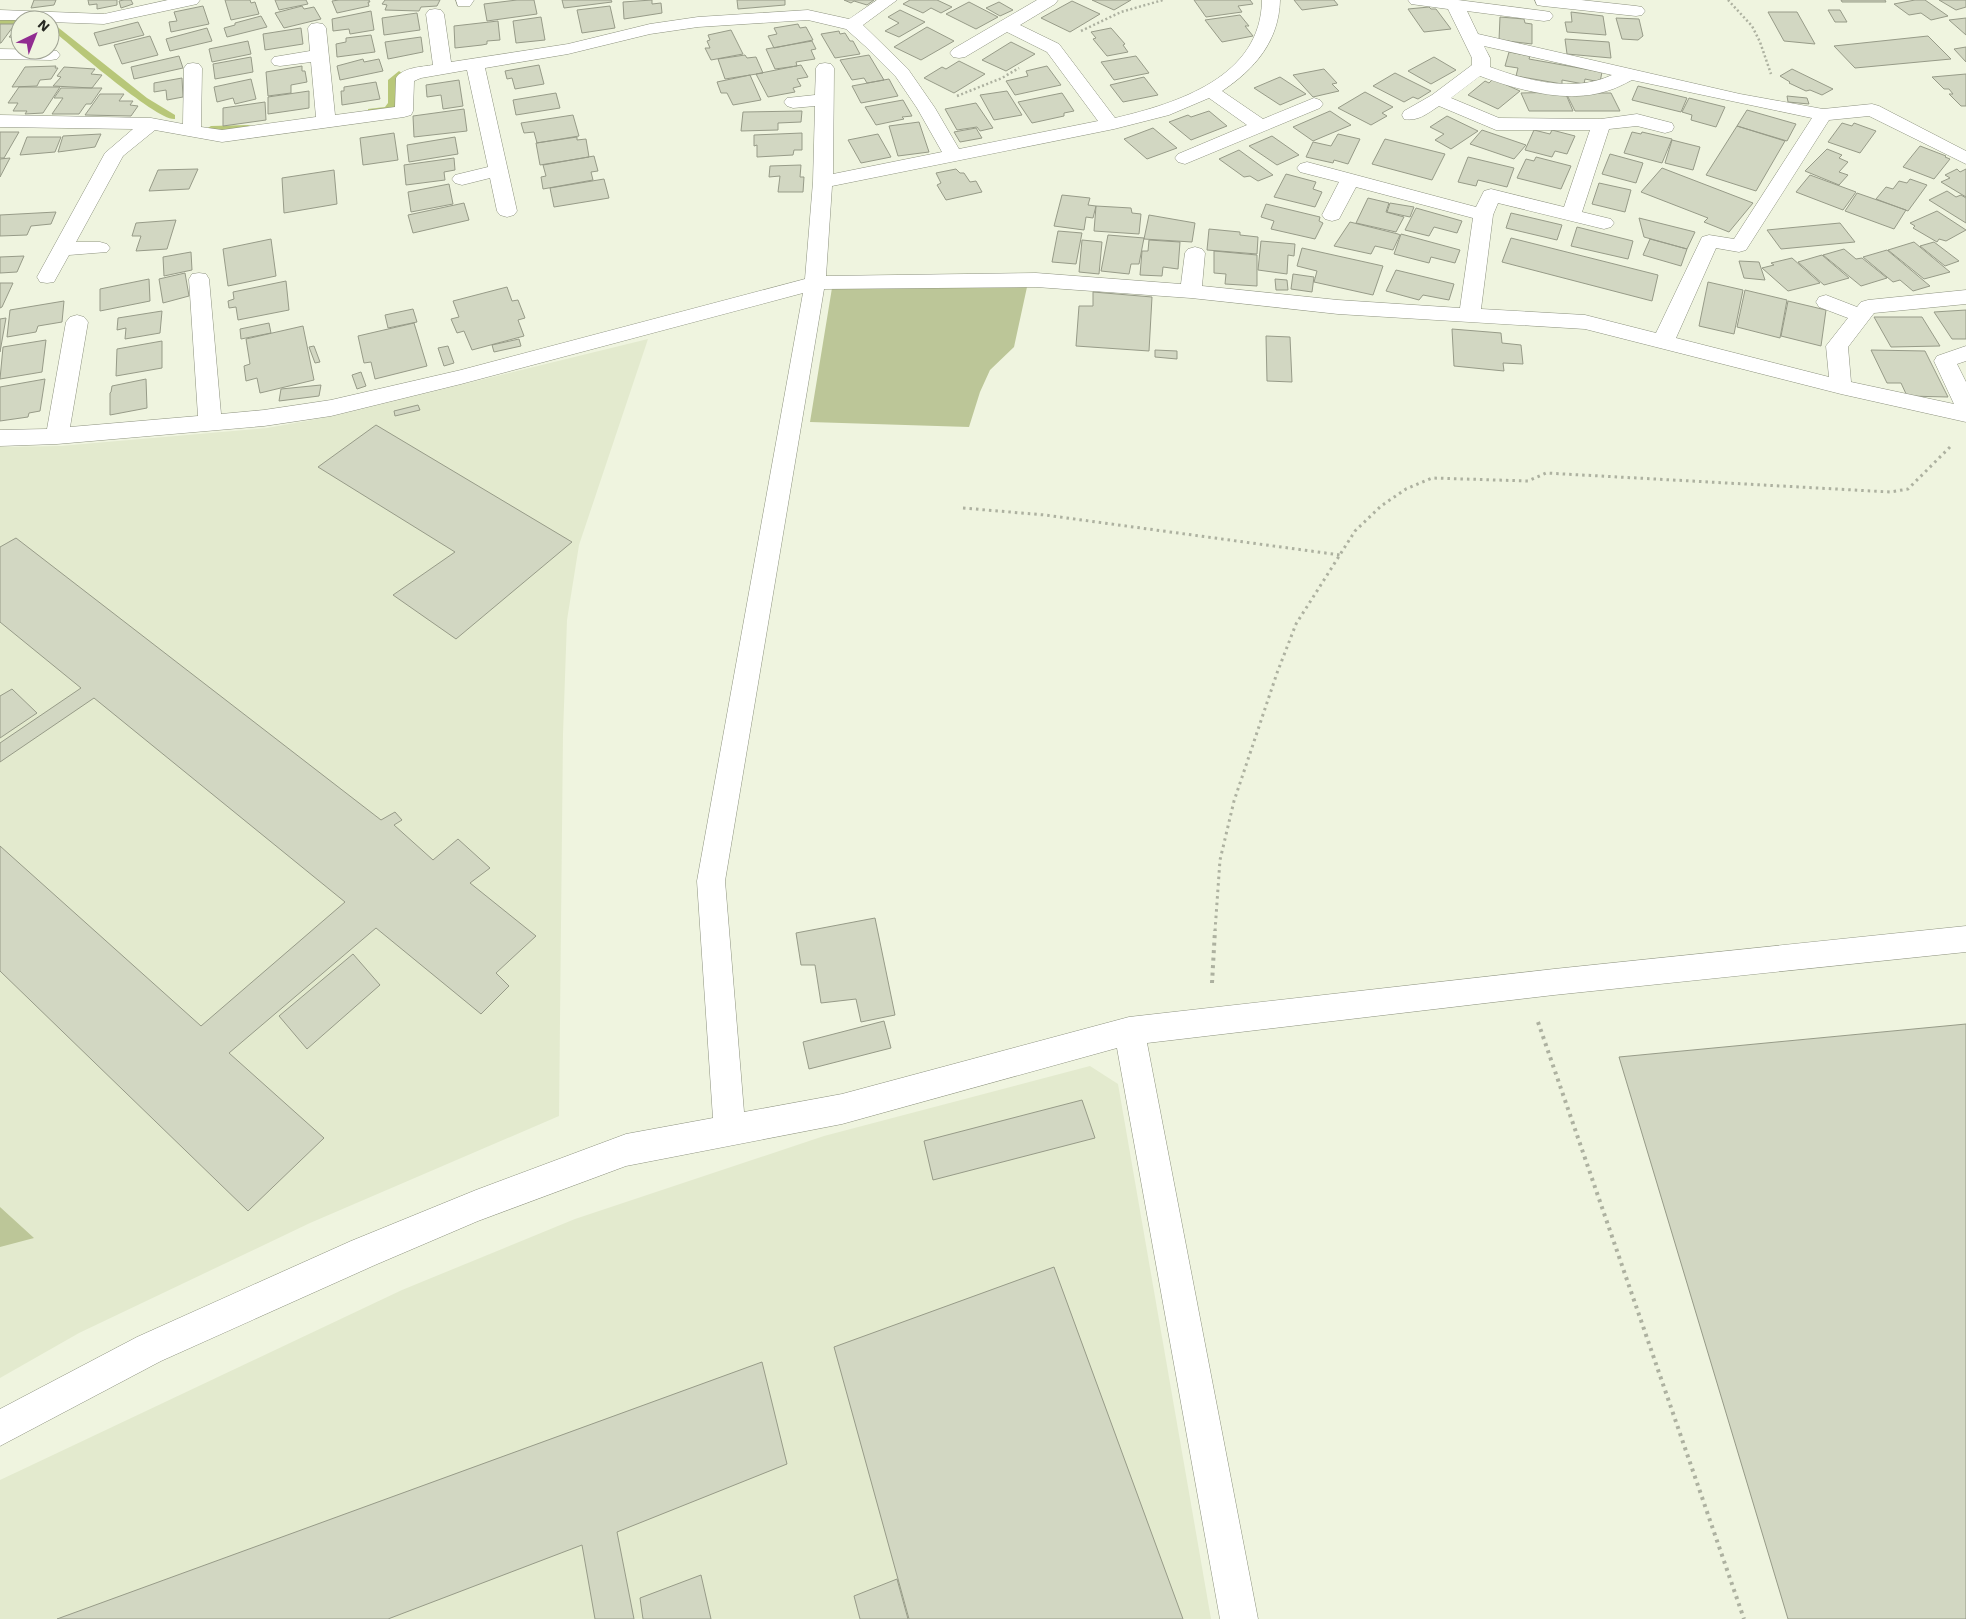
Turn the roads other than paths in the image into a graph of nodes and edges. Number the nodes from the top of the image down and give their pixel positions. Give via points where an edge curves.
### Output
1 (888, 0) edge
2 (1049, 0) edge
3 (1271, 0) edge
4 (1417, 0) edge
5 (181, 1) edge
6 (71, 3) dead end
7 (1455, 5) junction
8 (1543, 6) edge
9 (1636, 11) dead end
10 (435, 14) dead end
11 (0, 15) edge
12 (62, 19) junction
13 (852, 25) junction
14 (1007, 25) junction
15 (317, 28) dead end
16 (1547, 35) dead end
17 (1471, 38) junction
18 (959, 52) dead end
19 (8, 54) edge
20 (319, 55) junction
21 (280, 61) dead end
22 (475, 64) junction
23 (193, 68) dead end
24 (825, 68) dead end
25 (443, 69) junction
26 (1478, 69) junction
27 (5, 72) dead end
28 (1630, 74) junction
29 (1210, 91) junction
30 (1438, 99) junction
31 (824, 100) junction
32 (793, 102) dead end
33 (1314, 104) dead end
34 (1411, 114) dead end
35 (1823, 115) junction
36 (0, 121) edge
37 (326, 122) junction
38 (152, 124) junction
39 (1110, 124) junction
40 (1601, 125) junction
41 (1261, 126) junction
42 (1665, 127) dead end
43 (192, 131) junction
44 (954, 156) junction
45 (1185, 158) dead end
46 (1966, 158) edge
47 (1306, 168) dead end
48 (498, 171) junction
49 (462, 179) dead end
50 (1350, 180) junction
51 (823, 182) junction
52 (507, 211) dead end
53 (1483, 214) junction
54 (1332, 215) dead end
55 (1571, 215) junction
56 (1604, 222) dead end
57 (100, 248) dead end
58 (63, 249) junction
59 (1195, 253) dead end
60 (47, 277) dead end
61 (199, 279) dead end
62 (815, 283) junction
63 (1191, 291) junction
64 (1966, 297) edge
65 (1826, 302) dead end
66 (1470, 315) junction
67 (1861, 316) junction
68 (77, 322) dead end
69 (1663, 342) junction
70 (1966, 353) edge
71 (1841, 388) junction
72 (1966, 405) edge
73 (1966, 414) edge
74 (210, 422) junction
75 (57, 436) junction
76 (0, 438) edge
77 (1966, 940) edge
78 (1129, 1031) junction
79 (730, 1130) junction
80 (0, 1428) edge
81 (1239, 1619) edge

1 - 13 street
2 - 14 street
3 - 29 street via 1269,26 1255,54
4 - 7 street
5 - 12 street via 104,19
6 - 12 street
7 - 8 street
7 - 17 street
8 - 9 street
8 - 16 street
10 - 25 street
11 - 12 street
13 - 22 street via 808,15 697,15 568,50
13 - 44 street via 902,73
14 - 18 street
14 - 39 street via 1052,48
15 - 20 street
17 - 26 street via 1481,58
17 - 28 street
19 - 27 street
20 - 21 street
20 - 37 street
22 - 25 street
22 - 48 street
23 - 43 street
24 - 31 street
25 - 37 street via 405,78 404,111
26 - 28 street via 1522,85 1571,90 1602,87
26 - 30 street
28 - 35 street
29 - 39 street via 1162,110
29 - 41 street
30 - 34 street
30 - 40 street via 1496,124
31 - 32 street
31 - 51 street
33 - 41 street
35 - 46 street via 1872,110
35 - 69 street via 1739,246 1709,241
36 - 38 street
37 - 43 street via 222,136
38 - 43 street
38 - 58 street via 116,153
39 - 44 street
40 - 42 street via 1638,120
40 - 55 street
41 - 45 street
44 - 51 street
47 - 50 street
48 - 49 street
48 - 52 street
50 - 53 street
50 - 54 street
51 - 62 street
53 - 55 street via 1491,195
53 - 66 street
55 - 56 street
57 - 58 street
58 - 60 street
59 - 63 street
61 - 74 street
62 - 63 street via 1036,280
62 - 74 street via 331,408
62 - 79 street via 712,881
63 - 66 street via 1338,307
64 - 67 street via 1868,307
65 - 67 street
66 - 69 street via 1586,322
67 - 71 street via 1837,346
68 - 75 street
69 - 71 street
70 - 72 street via 1945,361
71 - 73 street
74 - 75 street
75 - 76 street
77 - 78 street via 1522,985
78 - 79 street via 842,1109
78 - 81 street
79 - 80 street via 626,1150 467,1209 363,1252 149,1349

